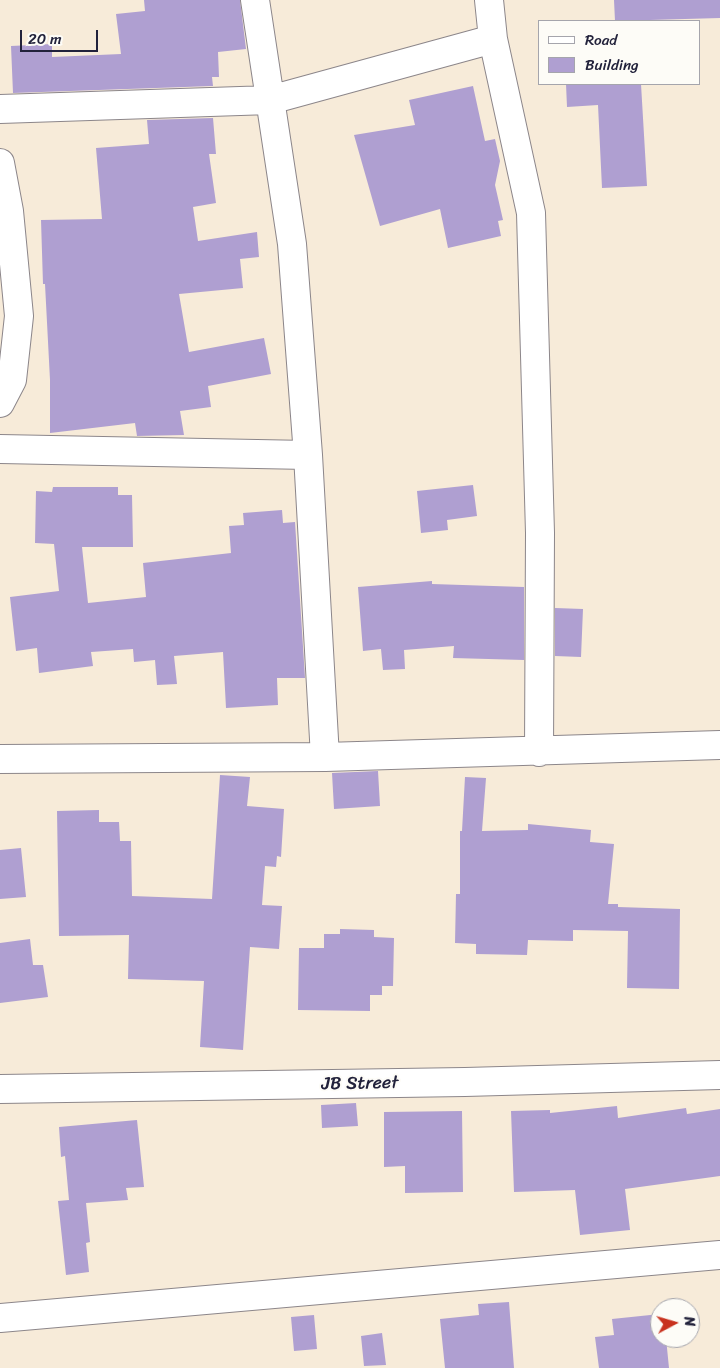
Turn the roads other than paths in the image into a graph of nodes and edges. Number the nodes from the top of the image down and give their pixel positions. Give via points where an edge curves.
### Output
1 (255, 0) edge
2 (488, 0) edge
3 (493, 39) junction
4 (270, 100) junction
5 (0, 109) edge
6 (0, 163) edge
7 (0, 403) edge
8 (0, 449) edge
9 (308, 455) junction
10 (720, 745) edge
11 (538, 752) junction
12 (325, 757) junction
13 (0, 759) edge
14 (720, 1075) edge
15 (0, 1089) edge
16 (720, 1255) edge
17 (0, 1318) edge

1 - 4 street
2 - 3 street
3 - 4 street
3 - 11 street via 531,213 540,534
4 - 5 street
4 - 9 street via 292,244
6 - 7 street via 9,211 19,316 12,380
8 - 9 street
9 - 12 street
10 - 11 street
11 - 12 street
12 - 13 street
14 - 15 street, JB Street
16 - 17 street

